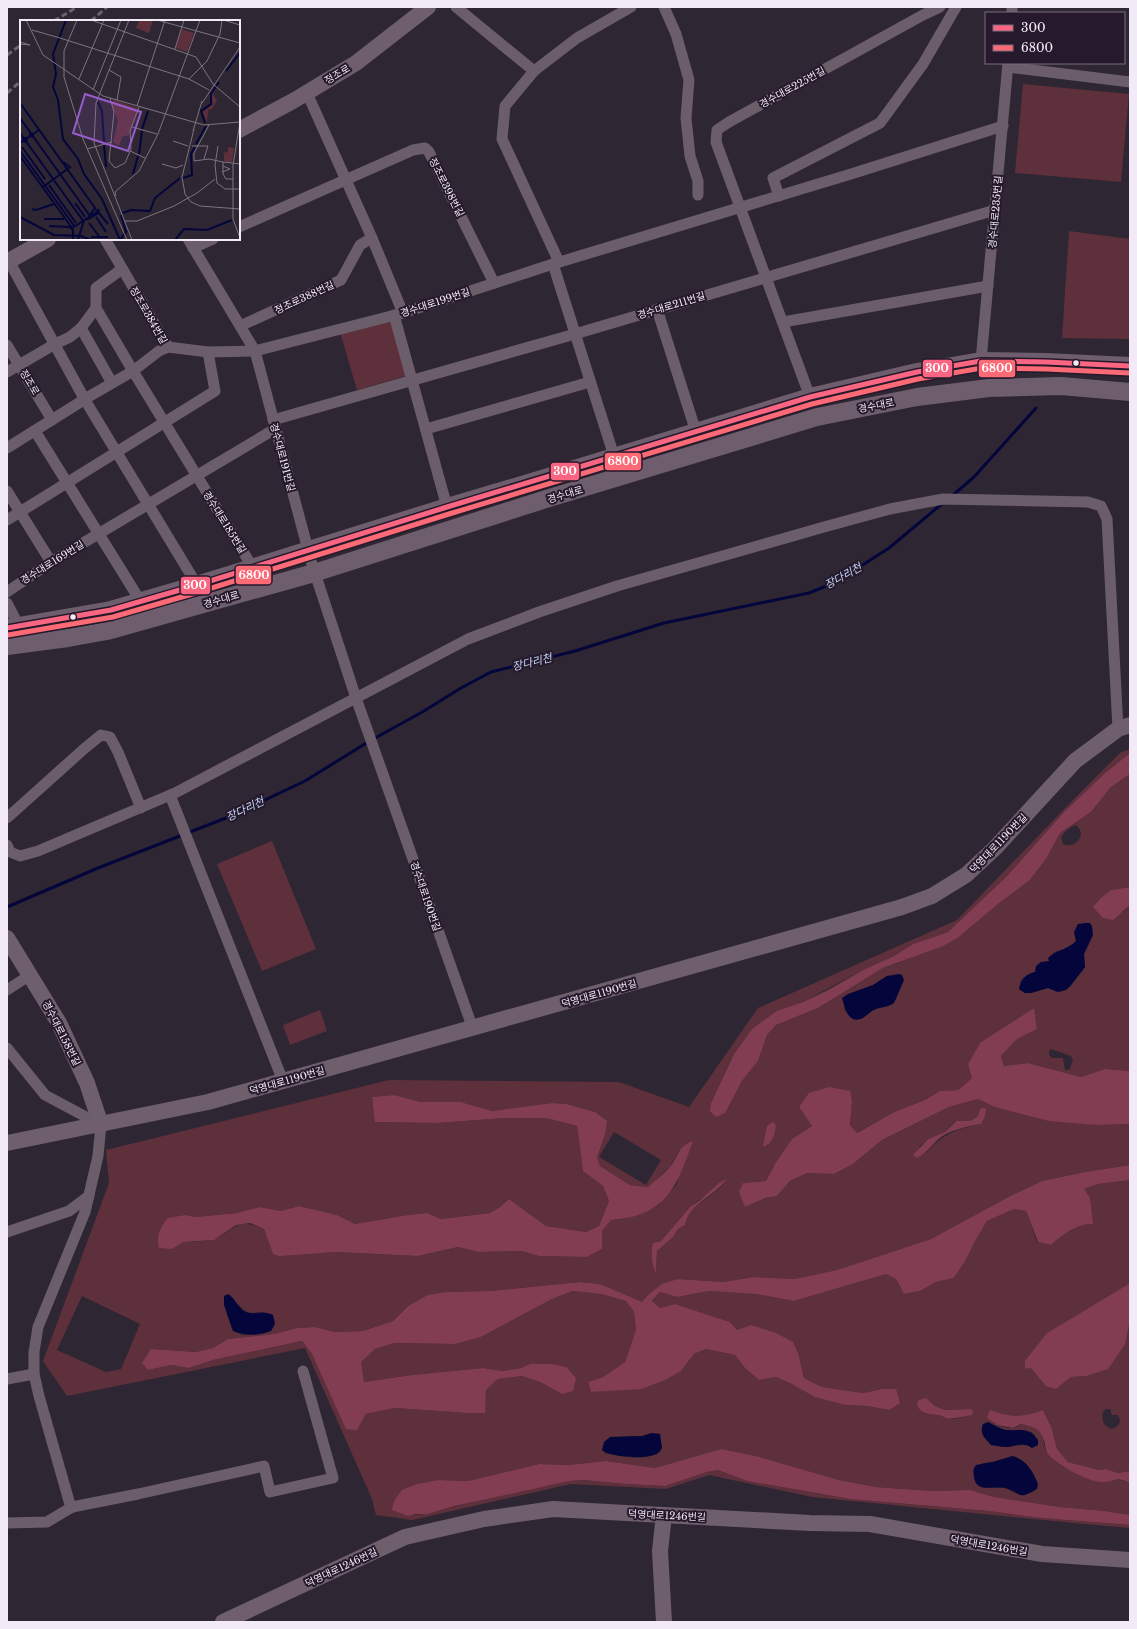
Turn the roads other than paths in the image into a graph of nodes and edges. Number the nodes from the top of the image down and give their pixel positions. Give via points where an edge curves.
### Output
1 (428, 7) edge
2 (456, 7) edge
3 (631, 7) edge
4 (664, 7) edge
5 (940, 7) edge
6 (956, 7) edge
7 (1008, 65) edge
8 (534, 71) junction
9 (1130, 82) edge
10 (307, 93) junction
11 (1003, 126) junction
12 (240, 129) edge
13 (345, 179) junction
14 (698, 195) dead end
15 (779, 196) junction
16 (740, 208) junction
17 (995, 210) junction
18 (240, 227) edge
19 (372, 238) junction
20 (46, 240) edge
21 (106, 240) edge
22 (207, 240) edge
23 (190, 243) edge
24 (8, 262) edge
25 (556, 263) junction
26 (122, 269) junction
27 (766, 277) junction
28 (494, 283) junction
29 (988, 286) junction
30 (96, 308) junction
31 (657, 310) junction
32 (399, 314) junction
33 (783, 322) junction
34 (240, 326) junction
35 (81, 328) junction
36 (575, 334) junction
37 (54, 344) junction
38 (7, 345) edge
39 (168, 347) junction
40 (255, 351) junction
41 (208, 352) junction
42 (981, 361) junction
43 (18, 364) junction
44 (1130, 366) edge
45 (133, 371) junction
46 (7, 372) edge
47 (412, 380) junction
48 (590, 382) junction
49 (112, 383) junction
50 (1130, 392) edge
51 (810, 397) junction
52 (85, 400) junction
53 (52, 420) junction
54 (164, 422) junction
55 (274, 425) junction
56 (426, 429) junction
57 (35, 431) junction
58 (696, 432) junction
59 (7, 448) edge
60 (116, 452) junction
61 (614, 456) junction
62 (197, 476) junction
63 (67, 483) junction
64 (7, 491) edge
65 (148, 505) junction
66 (447, 506) junction
67 (20, 512) junction
68 (7, 520) edge
69 (98, 534) junction
70 (311, 561) junction
71 (50, 562) junction
72 (253, 568) junction
73 (197, 586) junction
74 (7, 592) edge
75 (141, 602) junction
76 (7, 604) edge
77 (13, 627) edge
78 (7, 646) edge
79 (356, 698) junction
80 (1124, 727) edge
81 (170, 795) junction
82 (141, 808) junction
83 (7, 818) edge
84 (7, 845) edge
85 (10, 943) edge
86 (30, 975) junction
87 (7, 990) edge
88 (473, 1029) junction
89 (7, 1048) edge
90 (283, 1082) junction
91 (101, 1124) junction
92 (7, 1143) edge
93 (89, 1196) junction
94 (7, 1232) edge
95 (303, 1371) dead end
96 (34, 1374) junction
97 (7, 1379) edge
98 (71, 1508) junction
99 (664, 1515) junction
100 (7, 1523) edge
101 (1130, 1560) edge
102 (223, 1622) edge
103 (664, 1622) edge

1 - 10 street, 정조로 via 356,63
2 - 8 street
3 - 8 street via 576,38
4 - 14 street via 676,34 689,80 686,118 690,156 698,181
5 - 16 street, 경수대로225번길 via 717,130 716,142
6 - 15 street via 923,64 880,123 774,178
7 - 9 street
7 - 11 street, 경수대로235번길
8 - 25 street via 505,106 502,139
10 - 12 street, 정조로
10 - 13 street
11 - 15 street
11 - 17 street, 경수대로235번길
13 - 18 street
13 - 19 street
13 - 28 street, 정조로398번길 via 413,150 425,148
15 - 16 street
16 - 25 street
16 - 27 street, 경수대로225번길
17 - 27 street
17 - 29 street, 경수대로235번길
19 - 32 street
19 - 34 street, 정조로388번길 via 360,245 341,280
20 - 24 street
21 - 26 street, 정조로384번길
22 - 23 street
23 - 34 street
24 - 37 street
25 - 28 street
25 - 36 street
26 - 30 street via 96,288
26 - 39 street, 정조로384번길
27 - 31 street, 경수대로211번길
27 - 33 street, 경수대로225번길
28 - 32 street, 경수대로199번길
29 - 33 street
29 - 42 street, 경수대로235번길
30 - 35 street
30 - 45 street
31 - 36 street, 경수대로211번길
31 - 58 street
32 - 40 street, 정조로384번길
32 - 47 street, 경수대로199번길
33 - 51 street, 경수대로225번길
34 - 40 street
35 - 37 street via 70,337
35 - 49 street
36 - 47 street
36 - 48 street
37 - 43 street
37 - 52 street
38 - 43 street, 정조로
39 - 41 street, 정조로384번길
39 - 45 street
40 - 41 street, 정조로384번길
40 - 55 street, 경수대로191번길
41 - 54 street via 215,390
42 - 44 main road, 경수대로
42 - 51 main road, 경수대로 via 917,372
43 - 46 street
43 - 53 street, 정조로
45 - 49 street
45 - 54 street, 경수대로185번길
47 - 55 street
47 - 56 street, 경수대로199번길
48 - 56 street
48 - 61 street
49 - 52 street
50 - 70 main road, 경수대로 via 1061,386 989,388 917,397 817,417 538,502
51 - 58 main road, 경수대로
52 - 53 street
52 - 60 street
53 - 57 street
54 - 60 street
54 - 62 street, 경수대로185번길
55 - 62 street
55 - 70 street, 경수대로191번길
56 - 66 street, 경수대로199번길
57 - 59 street
57 - 63 street
58 - 61 main road, 경수대로
60 - 63 street
60 - 65 street
61 - 66 main road, 경수대로
62 - 65 street, 경수대로169번길
62 - 72 street, 경수대로185번길
63 - 67 street
63 - 69 street
64 - 67 street
65 - 69 street, 경수대로169번길
65 - 73 street
66 - 70 main road, 경수대로
67 - 68 street
67 - 71 street
69 - 71 street, 경수대로169번길
69 - 75 street
70 - 72 main road, 경수대로
70 - 78 main road, 경수대로 via 107,631
70 - 79 street
71 - 74 street, 경수대로169번길
72 - 73 main road, 경수대로
73 - 75 main road, 경수대로
75 - 77 main road, 경수대로 via 111,610
76 - 77 street
79 - 80 street via 468,639 539,612 617,586 890,509 944,499 1088,502 1100,506 1107,519
79 - 81 street
79 - 88 street, 경수대로190번길
80 - 88 street, 덕영대로1190번길 via 1075,762 966,875 932,896 902,907
81 - 82 street
81 - 90 street
82 - 83 street via 110,737 101,735
82 - 84 street via 20,856 10,852
85 - 86 street, 경수대로158번길
86 - 87 street
86 - 91 street, 경수대로158번길 via 58,1023 84,1076
88 - 90 street, 덕영대로1190번길
89 - 91 street via 45,1095
90 - 91 street, 덕영대로1190번길 via 208,1102
91 - 92 street, 덕영대로1190번길
91 - 93 street via 98,1156
93 - 94 street via 69,1211
93 - 96 street via 85,1212 38,1327
95 - 98 street via 333,1478 270,1492 264,1466
96 - 97 street
96 - 98 street
98 - 100 street via 47,1522
99 - 101 street, 덕영대로1246번길 via 870,1524 1042,1554
99 - 102 street, 덕영대로1246번길 via 553,1509 484,1519 405,1537
99 - 103 street via 660,1551

